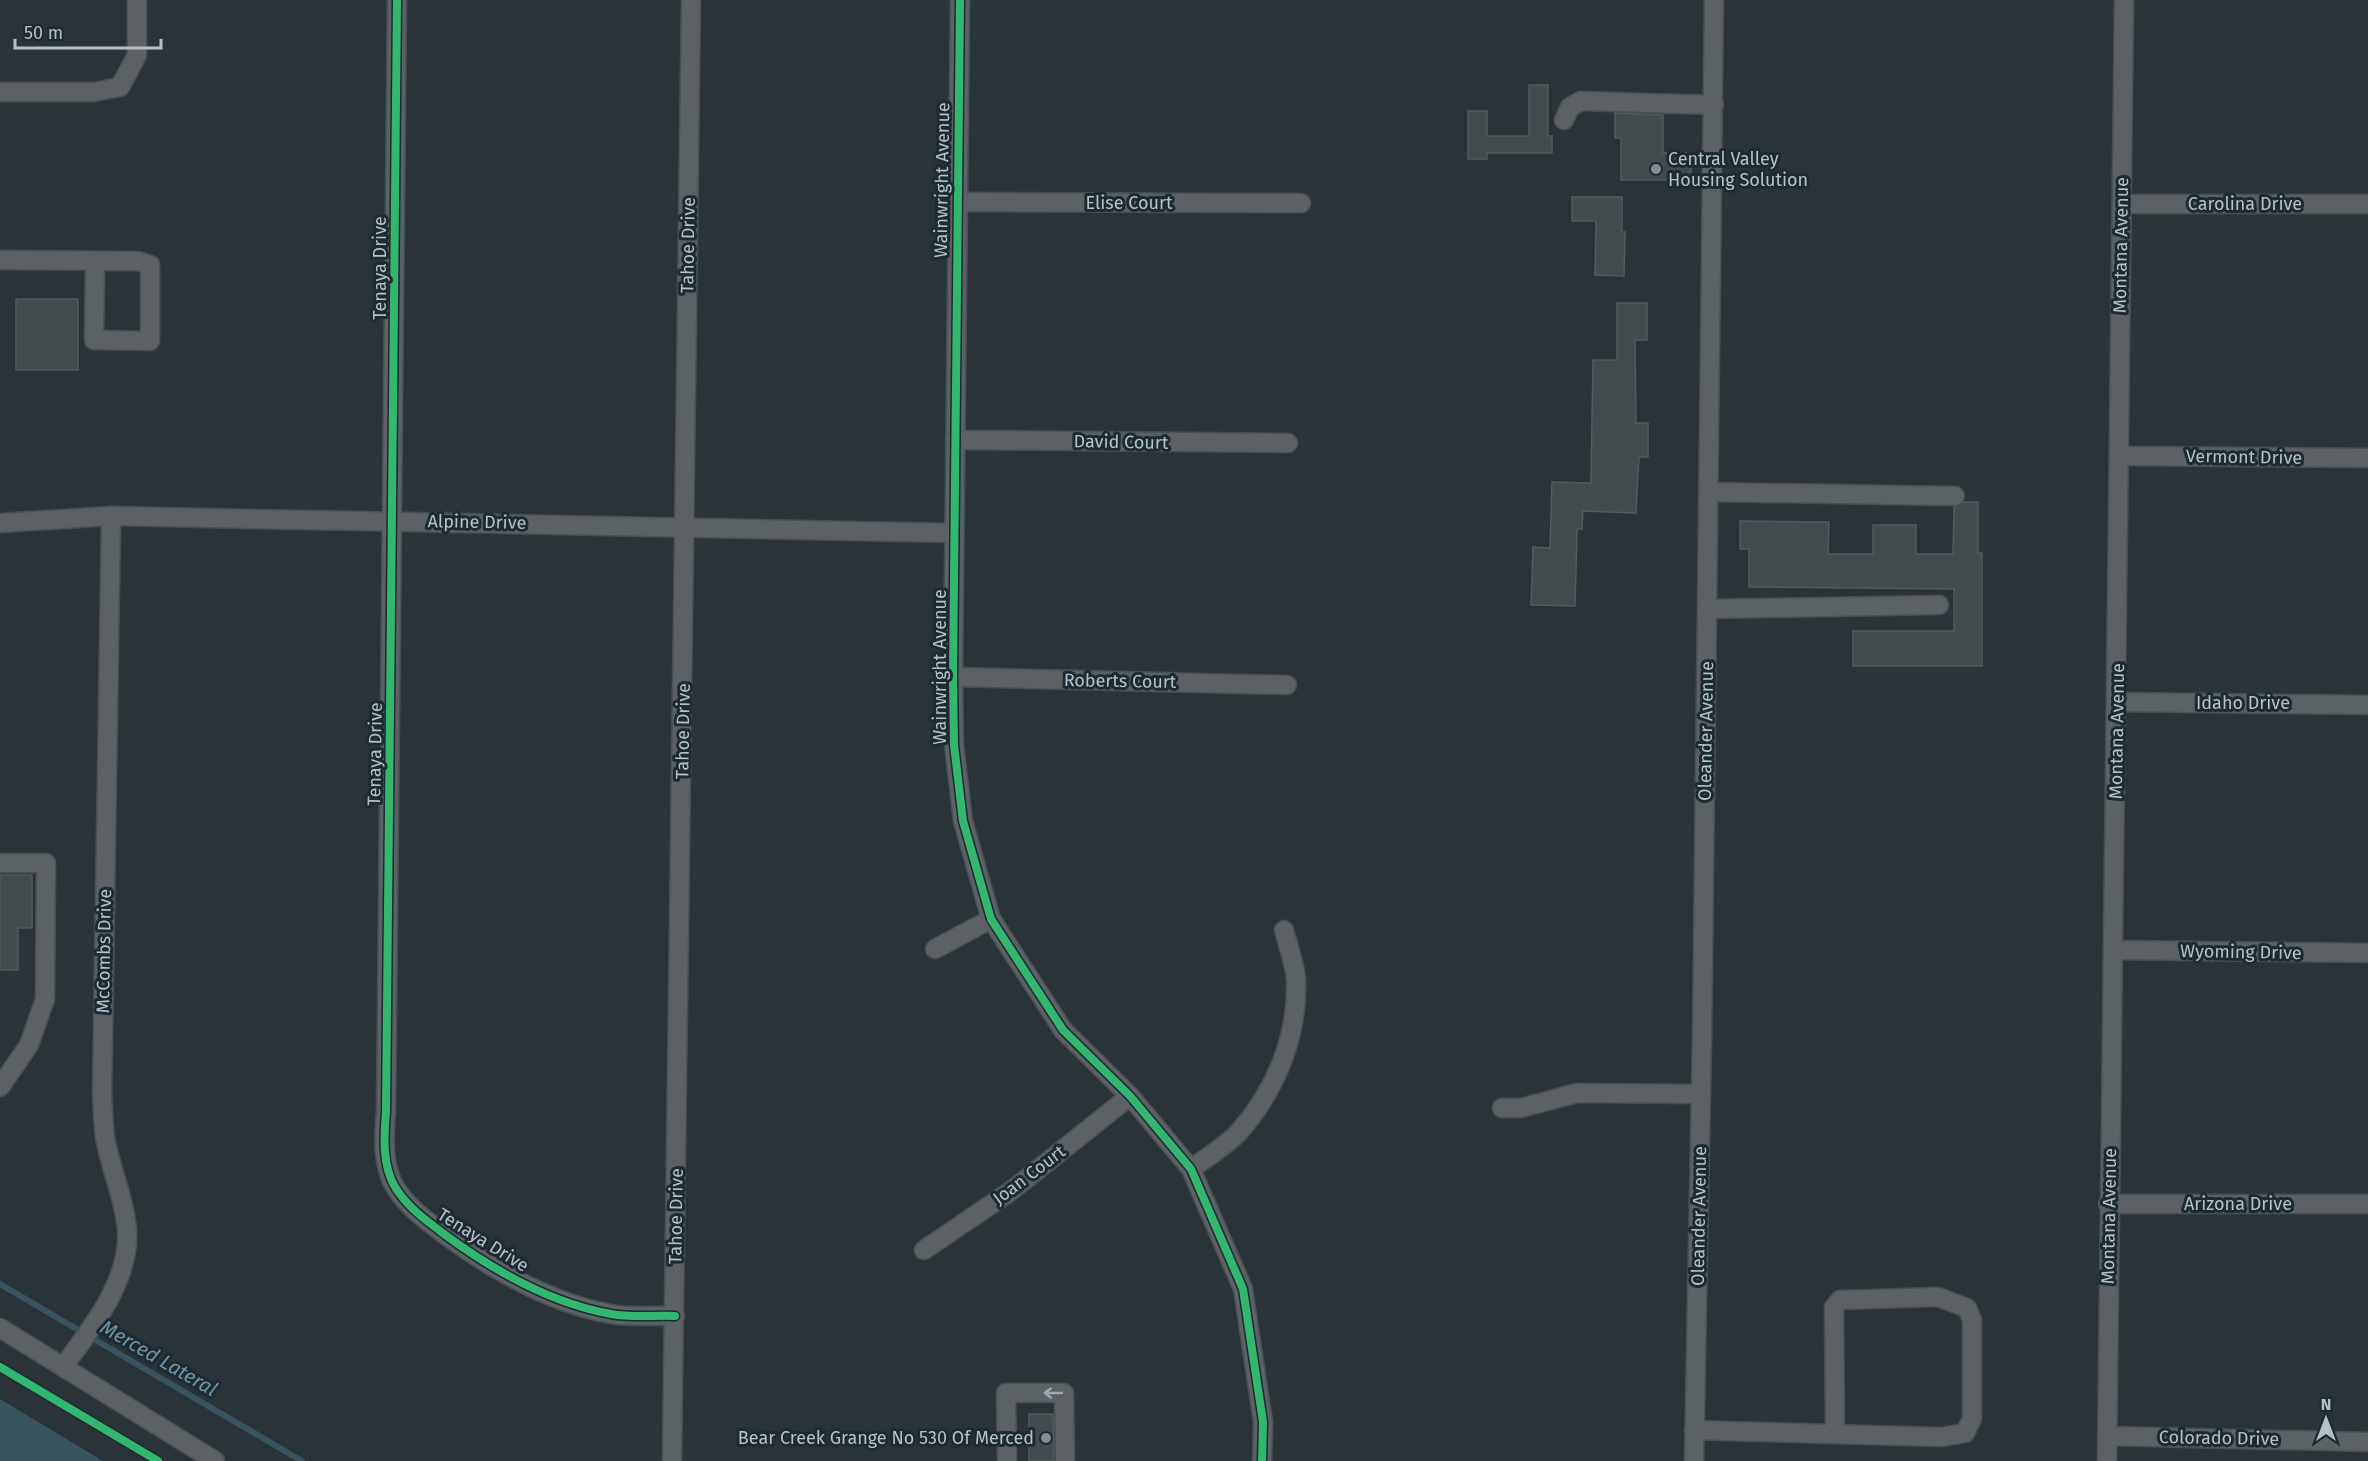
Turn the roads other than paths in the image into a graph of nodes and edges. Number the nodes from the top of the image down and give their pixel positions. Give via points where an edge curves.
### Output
1 (137, 0) edge
2 (397, 0) edge
3 (691, 0) edge
4 (960, 0) edge
5 (1714, 0) edge
6 (2124, 0) edge
7 (0, 92) edge
8 (1714, 105) junction
9 (1564, 120) dead end
10 (956, 202) junction
11 (1301, 203) dead end
12 (2122, 204) junction
13 (2368, 204) edge
14 (0, 260) edge
15 (95, 261) junction
16 (955, 440) junction
17 (1288, 443) dead end
18 (2119, 456) junction
19 (2368, 459) edge
20 (1709, 492) junction
21 (1955, 496) dead end
22 (111, 516) junction
23 (393, 520) junction
24 (0, 523) edge
25 (685, 526) junction
26 (954, 533) junction
27 (1939, 605) dead end
28 (1708, 609) junction
29 (953, 677) junction
30 (1287, 685) dead end
31 (2117, 702) junction
32 (2368, 705) edge
33 (0, 863) edge
34 (991, 919) junction
35 (1284, 930) dead end
36 (935, 949) dead end
37 (2113, 950) junction
38 (2368, 953) edge
39 (0, 1087) edge
40 (1701, 1094) junction
41 (1130, 1096) junction
42 (1502, 1108) dead end
43 (1191, 1169) junction
44 (2108, 1204) junction
45 (2368, 1204) edge
46 (924, 1250) dead end
47 (675, 1316) junction
48 (0, 1328) edge
49 (63, 1367) junction
50 (1694, 1430) junction
51 (1834, 1434) junction
52 (2107, 1436) junction
53 (2368, 1442) edge
54 (215, 1461) edge
55 (672, 1461) edge
56 (1007, 1461) edge
57 (1065, 1461) edge
58 (1262, 1461) edge
59 (1694, 1461) edge
60 (2107, 1461) edge

1 - 7 street via 136,55 120,87 94,92
2 - 23 street, Tenaya Drive
3 - 25 street, Tahoe Drive
4 - 10 street, Wainwright Avenue
5 - 8 street, Oleander Avenue
6 - 12 street, Montana Avenue
8 - 9 street via 1581,101 1570,107
8 - 20 street, Oleander Avenue
10 - 11 street, Elise Court
10 - 16 street, Wainwright Avenue
12 - 13 street, Carolina Drive
12 - 18 street, Montana Avenue
14 - 15 street
15 - 15 street via 138,261 150,265 150,341 94,340
16 - 17 street, David Court
16 - 26 street, Wainwright Avenue
18 - 19 street, Vermont Drive
18 - 31 street, Montana Avenue
20 - 21 street
20 - 28 street, Oleander Avenue
22 - 23 street, Alpine Drive
22 - 24 street, Alpine Drive
22 - 49 street, McCombs Drive via 102,1095 105,1137 127,1233 122,1265 112,1292
23 - 25 street, Alpine Drive
23 - 47 street, Tenaya Drive via 383,1145 394,1186 421,1219 470,1254 531,1287 613,1315
25 - 26 street, Alpine Drive
25 - 47 street, Tahoe Drive
26 - 29 street, Wainwright Avenue
27 - 28 street
28 - 40 street, Oleander Avenue
29 - 30 street, Roberts Court
29 - 34 street, Wainwright Avenue via 954,745 963,821
31 - 32 street, Idaho Drive
31 - 37 street, Montana Avenue
33 - 39 street via 46,863 45,999 29,1045
34 - 36 street
34 - 41 street, Wainwright Avenue via 1063,1030
35 - 43 street via 1296,978 1294,1017 1276,1077 1237,1133
37 - 38 street, Wyoming Drive
37 - 44 street, Montana Avenue
40 - 42 street via 1577,1093 1521,1108
40 - 50 street, Oleander Avenue
41 - 43 street, Wainwright Avenue
41 - 46 street, Joan Court via 1011,1191
43 - 58 street, Wainwright Avenue via 1243,1289 1263,1422
44 - 45 street, Arizona Drive
44 - 52 street, Montana Avenue
47 - 55 street, Tahoe Drive
48 - 49 street
49 - 54 street
50 - 51 street
50 - 59 street, Oleander Avenue
51 - 51 street via 1941,1437 1965,1432 1972,1419 1972,1320 1967,1308 1938,1298 1840,1300 1834,1307
52 - 53 street, Colorado Drive
52 - 60 street, Montana Avenue
57 -> 56 street via 1064,1393 1006,1393

